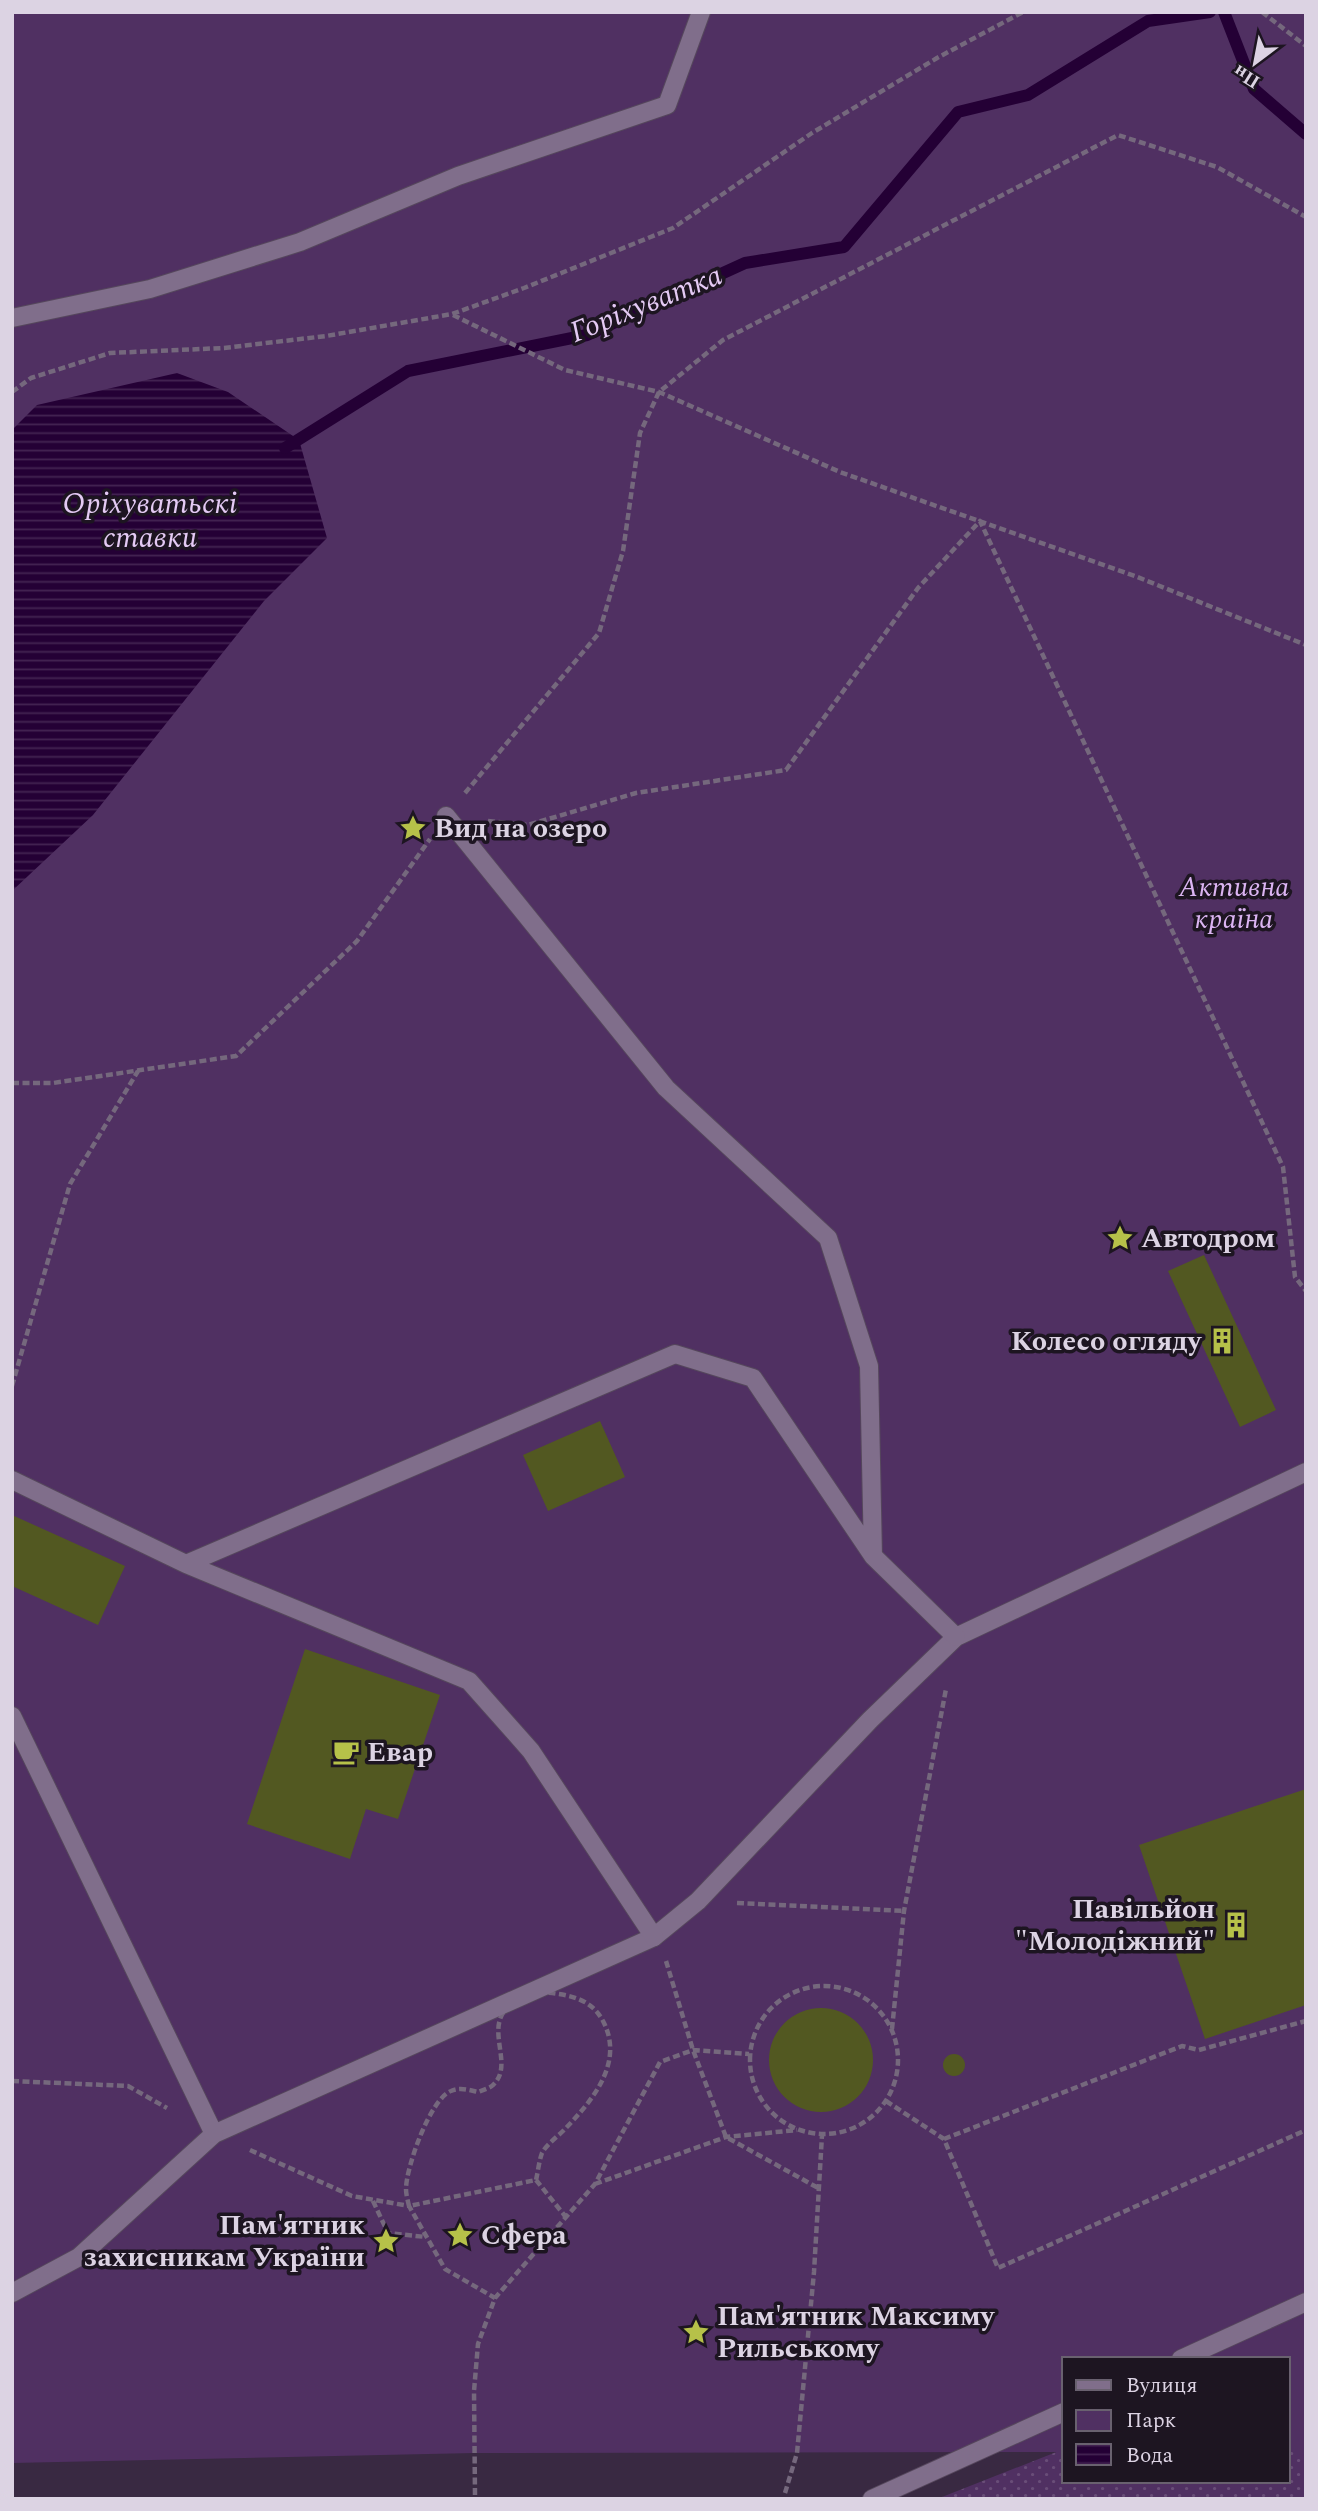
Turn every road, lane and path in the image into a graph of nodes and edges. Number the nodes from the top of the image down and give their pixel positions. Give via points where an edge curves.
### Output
1 (701, 12) edge
2 (1023, 12) edge
3 (1262, 12) edge
4 (1306, 46) edge
5 (1306, 217) edge
6 (452, 314) junction
7 (12, 318) edge
8 (12, 391) edge
9 (659, 392) junction
10 (980, 521) junction
11 (1306, 645) edge
12 (446, 816) junction
13 (139, 1070) junction
14 (12, 1083) edge
15 (1306, 1291) edge
16 (12, 1386) edge
17 (1306, 1472) edge
18 (12, 1480) edge
19 (873, 1556) junction
20 (186, 1564) junction
21 (956, 1637) junction
22 (12, 1716) edge
23 (698, 1901) junction
24 (904, 1911) junction
25 (654, 1937) junction
26 (1306, 2021) edge
27 (892, 2030) junction
28 (693, 2050) junction
29 (750, 2054) junction
30 (12, 2081) edge
31 (886, 2101) junction
32 (171, 2110) dead end
33 (798, 2130) junction
34 (1306, 2130) edge
35 (214, 2134) junction
36 (822, 2134) junction
37 (726, 2137) junction
38 (944, 2139) junction
39 (536, 2180) junction
40 (595, 2184) junction
41 (821, 2189) junction
42 (373, 2201) junction
43 (409, 2206) junction
44 (565, 2216) junction
45 (427, 2237) junction
46 (12, 2293) edge
47 (495, 2298) junction
48 (1306, 2302) edge
49 (1185, 2357) edge
50 (1062, 2413) edge
51 (785, 2493) dead end
52 (475, 2496) dead end
53 (872, 2499) edge

1 - 7 street via 667,105 458,176 300,242 149,289
2 - 6 path via 812,133 673,228
3 - 4 path
5 - 9 path via 1217,167 1118,135 723,340
6 - 8 path via 224,348 110,353 31,378
6 - 9 path via 565,370
9 - 10 path via 839,471
9 - 12 path via 640,433 622,551 599,633
10 - 11 path via 1135,576
10 - 12 path via 918,588 786,770 636,793 528,825
10 - 15 path via 1283,1167 1295,1277
12 - 13 path via 357,941 236,1056
12 - 19 street via 666,1088 828,1238 869,1366
13 - 14 path via 53,1083
13 - 16 path via 70,1184
17 - 21 street
18 - 20 street
19 - 20 street via 753,1378 675,1354
19 - 21 street
20 - 25 street via 469,1681 531,1751
21 - 23 street
21 - 24 path
22 - 35 street
23 - 24 path
23 - 25 street
24 - 27 path
25 - 28 path
25 - 35 street
26 - 38 path via 1199,2050 1182,2046
27 - 29 path via 878,2009 859,1994 835,1986 811,1987 788,1994 768,2010 755,2030
27 - 31 path via 898,2054 896,2078
28 - 29 path
28 - 37 path
28 - 40 path via 660,2062
29 - 33 path via 751,2078 761,2100 777,2118
30 - 32 path via 128,2086
31 - 36 path via 869,2119 847,2131
31 - 38 path
33 - 36 path
33 - 37 path
34 - 38 path via 998,2268
35 - 42 path via 352,2196
35 - 46 street via 79,2257
36 - 41 path
37 - 40 path
37 - 41 path
39 - 43 path
39 - 43 path via 542,2152 584,2109 610,2060 609,2033 599,2013 581,1999 562,1994 538,1993 507,2008 499,2022 501,2072 493,2086 478,2092 466,2088 450,2091 437,2101 410,2168
39 - 44 path
40 - 44 path
41 - 51 path via 797,2453
42 - 43 path
42 - 45 path via 388,2233
43 - 45 path
44 - 47 path
45 - 47 path via 445,2269
47 - 52 path via 478,2344
48 - 49 street
50 - 53 street

